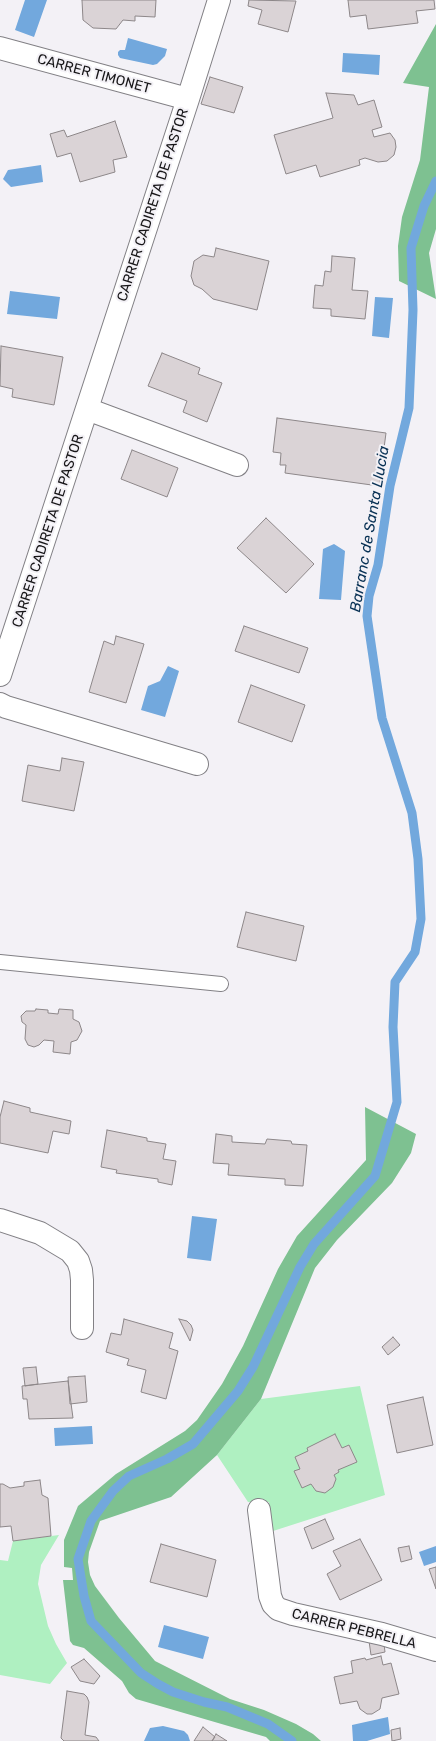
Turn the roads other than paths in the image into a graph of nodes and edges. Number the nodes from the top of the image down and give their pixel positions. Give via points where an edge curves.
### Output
1 (219, 0) edge
2 (0, 48) edge
3 (188, 99) junction
4 (86, 409) junction
5 (237, 465) dead end
6 (0, 675) edge
7 (0, 704) edge
8 (197, 764) dead end
9 (0, 962) edge
10 (221, 984) dead end
11 (0, 1220) edge
12 (82, 1328) dead end
13 (259, 1510) dead end
14 (436, 1650) edge

1 - 3 street, CARRER CADIRETA DE PASTOR
2 - 3 street, CARRER TIMONET
3 - 4 street, CARRER CADIRETA DE PASTOR
4 - 5 street
4 - 6 street, CARRER CADIRETA DE PASTOR
7 - 8 street
9 - 10 lane
11 - 12 street via 40,1233 70,1251 78,1261 82,1270
13 - 14 street, CARRER PEBRELLA via 270,1596 278,1609

